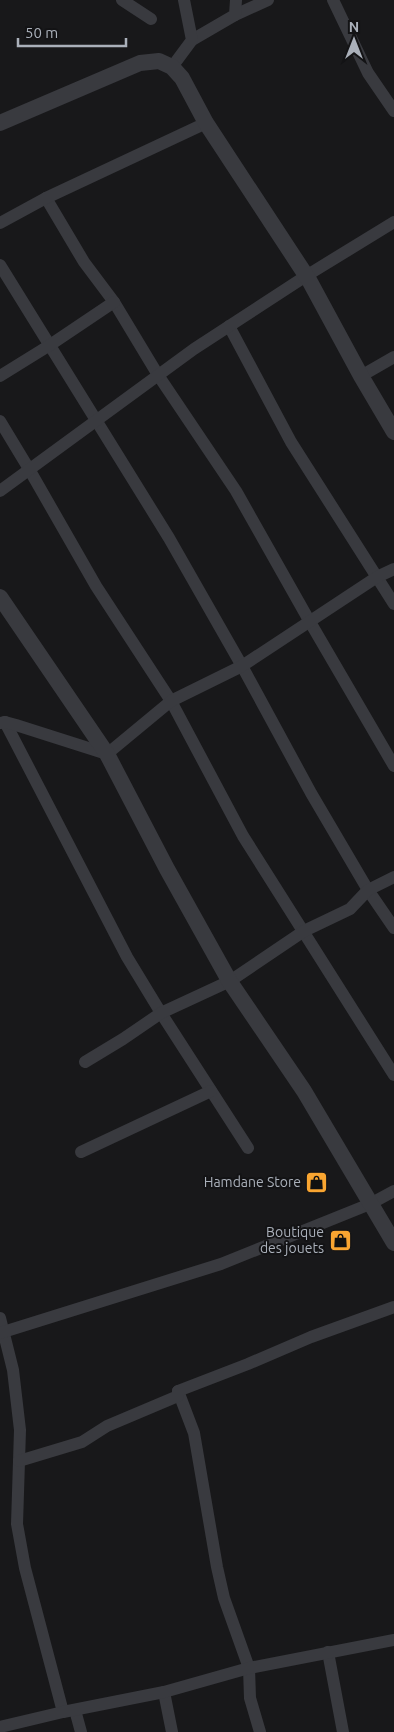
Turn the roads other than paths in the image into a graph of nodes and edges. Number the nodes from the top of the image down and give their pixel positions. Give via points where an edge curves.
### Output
1 (122, 0) edge
2 (184, 0) edge
3 (236, 0) edge
4 (268, 0) edge
5 (333, 0) edge
6 (235, 15) junction
7 (151, 19) dead end
8 (192, 40) junction
9 (172, 67) junction
10 (394, 111) edge
11 (206, 122) junction
12 (0, 123) edge
13 (46, 198) junction
14 (394, 222) edge
15 (0, 223) edge
16 (394, 230) edge
17 (0, 265) edge
18 (308, 278) junction
19 (114, 302) junction
20 (229, 326) junction
21 (50, 345) junction
22 (394, 357) edge
23 (158, 375) junction
24 (0, 376) edge
25 (361, 376) junction
26 (0, 421) edge
27 (96, 422) junction
28 (394, 432) edge
29 (29, 469) junction
30 (0, 491) edge
31 (394, 569) edge
32 (377, 576) junction
33 (0, 597) edge
34 (394, 604) edge
35 (310, 622) junction
36 (242, 666) junction
37 (171, 701) junction
38 (3, 722) edge
39 (107, 754) junction
40 (394, 766) edge
41 (394, 877) edge
42 (368, 890) junction
43 (394, 928) edge
44 (304, 931) junction
45 (230, 981) junction
46 (161, 1012) junction
47 (85, 1062) dead end
48 (394, 1075) edge
49 (211, 1091) junction
50 (248, 1148) dead end
51 (81, 1152) dead end
52 (394, 1191) edge
53 (370, 1204) junction
54 (394, 1244) edge
55 (394, 1306) edge
56 (0, 1318) edge
57 (2, 1332) edge
58 (178, 1391) junction
59 (19, 1461) junction
60 (394, 1640) edge
61 (328, 1652) junction
62 (248, 1668) junction
63 (164, 1692) junction
64 (69, 1711) junction
65 (0, 1727) edge
66 (81, 1732) edge
67 (172, 1732) edge
68 (260, 1732) edge
69 (343, 1732) edge

1 - 7 street
2 - 8 street
3 - 6 street
4 - 6 street
5 - 10 street via 368,73
6 - 8 street
8 - 9 street
9 - 11 street via 182,78
9 - 12 street via 159,61 140,63
11 - 13 street
11 - 18 street
13 - 15 street
13 - 19 street via 84,262
14 - 18 street
16 - 18 street
17 - 21 street
18 - 20 street
18 - 25 street
19 - 21 street
19 - 23 street
20 - 23 street
20 - 32 street via 291,442
21 - 24 street
21 - 27 street
22 - 25 street
23 - 27 street
23 - 35 street via 236,491
25 - 28 street
26 - 29 street
27 - 29 street
27 - 36 street via 169,538
29 - 30 street
29 - 37 street via 96,586
31 - 32 street
32 - 34 street
32 - 35 street
33 - 39 street
35 - 36 street
35 - 40 street
36 - 37 street
36 - 42 street
37 - 39 street
37 - 44 street via 243,836
38 - 39 street
38 - 46 street via 127,957
39 - 45 street
41 - 42 street
42 - 43 street
42 - 44 street via 350,909
44 - 45 street
44 - 48 street
45 - 46 street
45 - 53 street via 304,1091
46 - 47 street
46 - 49 street
49 - 50 street
49 - 51 street
52 - 53 street
53 - 54 street
53 - 57 street via 221,1264
55 - 58 street
56 - 57 street
57 - 59 street via 13,1370 20,1430
58 - 59 street via 178,1396 107,1426 82,1442
58 - 62 street via 194,1433 224,1598
59 - 64 street via 17,1524 25,1568
60 - 61 street
61 - 62 street
61 - 69 street
62 - 63 street
62 - 68 street via 250,1698
63 - 64 street
63 - 67 street
64 - 65 street
64 - 66 street

